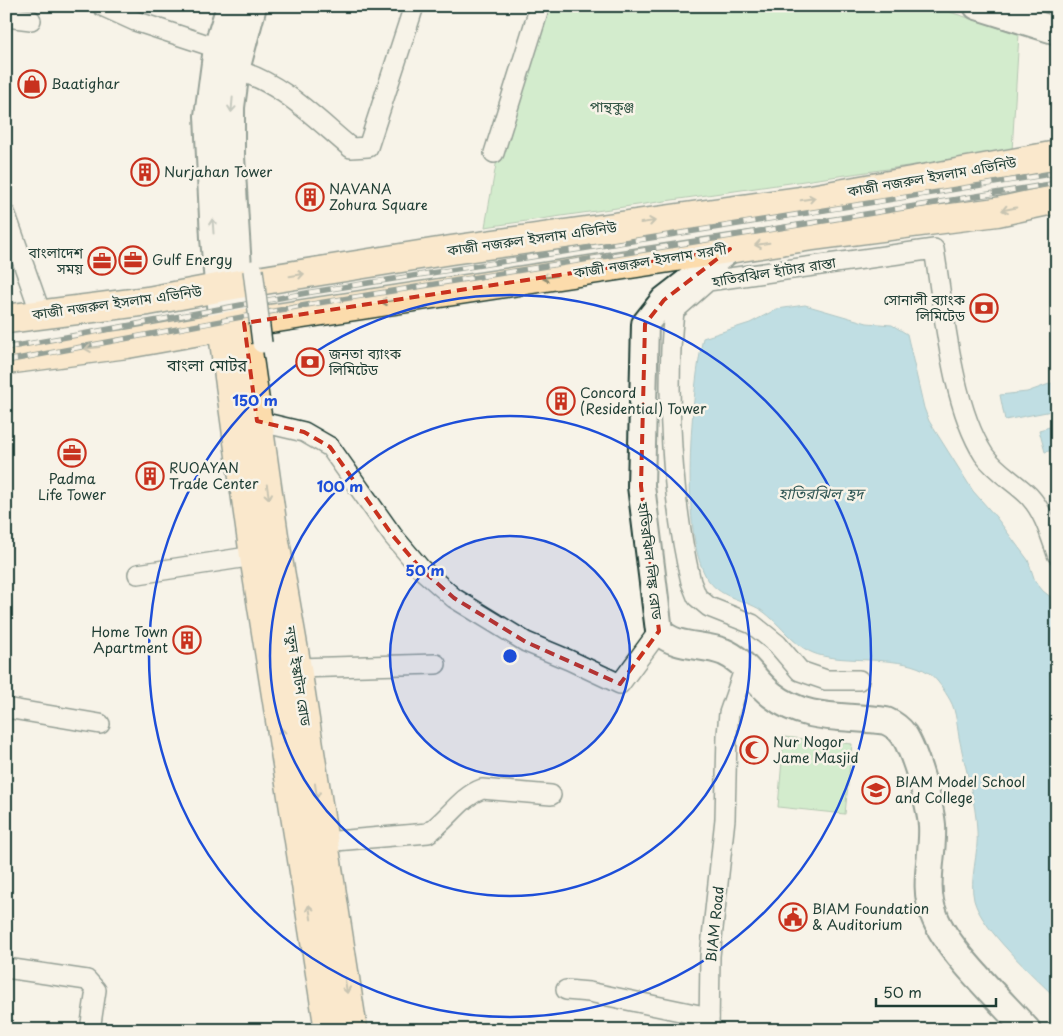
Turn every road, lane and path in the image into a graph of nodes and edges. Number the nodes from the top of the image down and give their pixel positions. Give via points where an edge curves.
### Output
1 (102, 6) edge
2 (230, 6) edge
3 (253, 6) edge
4 (414, 6) edge
5 (540, 6) edge
6 (977, 6) edge
7 (6, 17) edge
8 (31, 20) dead end
9 (1057, 31) edge
10 (217, 48) junction
11 (236, 70) junction
12 (494, 153) dead end
13 (1057, 154) edge
14 (1057, 199) edge
15 (6, 215) edge
16 (730, 249) junction
17 (237, 281) junction
18 (41, 314) junction
19 (6, 319) edge
20 (240, 339) junction
21 (127, 344) junction
22 (6, 360) edge
23 (257, 420) junction
24 (238, 450) junction
25 (260, 544) junction
26 (1057, 554) edge
27 (138, 574) dead end
28 (659, 631) junction
29 (436, 664) dead end
30 (297, 668) junction
31 (752, 675) junction
32 (859, 680) dead end
33 (6, 708) edge
34 (100, 724) dead end
35 (299, 760) junction
36 (551, 795) dead end
37 (324, 842) junction
38 (328, 946) junction
39 (6, 968) edge
40 (566, 990) dead end
41 (709, 1024) edge
42 (90, 1030) edge
43 (329, 1030) edge
44 (353, 1030) edge
45 (1027, 1030) edge

1 - 10 street via 135,21
2 - 10 street
3 - 11 street
4 - 11 street via 368,147 351,148 294,100 253,75
5 - 12 street
6 - 9 street
7 - 8 street
17 -> 10 street via 208,116
11 -> 17 street via 231,107 231,157
17 -> 13 main road, কাজী নজরুল ইসলাম এভিনিউ via 800,201
14 -> 16 main road, কাজী নজরুল ইসলাম সরণী via 997,212
15 - 18 street
16 -> 20 main road, কাজী নজরুল ইসলাম সরণী
16 - 28 street, হাতিরঝিল লিঙ্ক রোড via 664,300 646,324 641,486
17 - 18 main road, কাজী নজরুল ইসলাম এভিনিউ via 148,302
17 - 20 street
18 - 19 main road, কাজী নজরুল ইসলাম এভিনিউ
20 - 21 main road
20 - 23 main road, নতুন ইস্কাটন রোড
20 - 24 main road, নতুন ইস্কাটন রোড
21 -> 22 main road
21 - 24 main road via 150,346 195,339 208,346 214,353 231,433
23 -> 25 main road, নতুন ইস্কাটন রোড
23 - 28 street via 304,432 330,447 393,536 421,569 454,598 526,642 620,684
24 - 25 main road, নতুন ইস্কাটন রোড
25 - 27 street
25 - 30 main road, নতুন ইস্কাটন রোড
35 -> 25 main road, নতুন ইস্কাটন রোড
26 - 32 street, হাতিরঝিল হাঁটার রাস্তা via 1040,512 1029,496 1005,478 984,455 958,393 934,249 708,281 674,311 670,344 675,480 691,582 697,597 709,607 736,616 758,629 777,644 800,671 826,680
28 - 31 street, হাতিরঝিল লিঙ্ক রোড via 672,641 725,652
29 - 30 street
30 - 35 main road, নতুন ইস্কাটন রোড
31 - 41 street, BIAM Road via 734,698 727,735 725,819 710,956
31 - 45 street, হাতিরঝিল লিঙ্ক রোড via 772,696 798,711 814,716 886,721 903,734 916,765 932,823 928,878 934,916 956,950
33 - 34 street
35 -> 37 main road, নতুন ইস্কাটন রোড
38 -> 35 main road, নতুন ইস্কাটন রোড
36 - 37 street via 482,788 473,792 428,833
37 - 38 main road, নতুন ইস্কাটন রোড
38 - 43 main road, নতুন ইস্কাটন রোড
38 -> 44 main road, নতুন ইস্কাটন রোড
39 - 42 street via 87,980 96,990
40 - 41 street via 589,992

